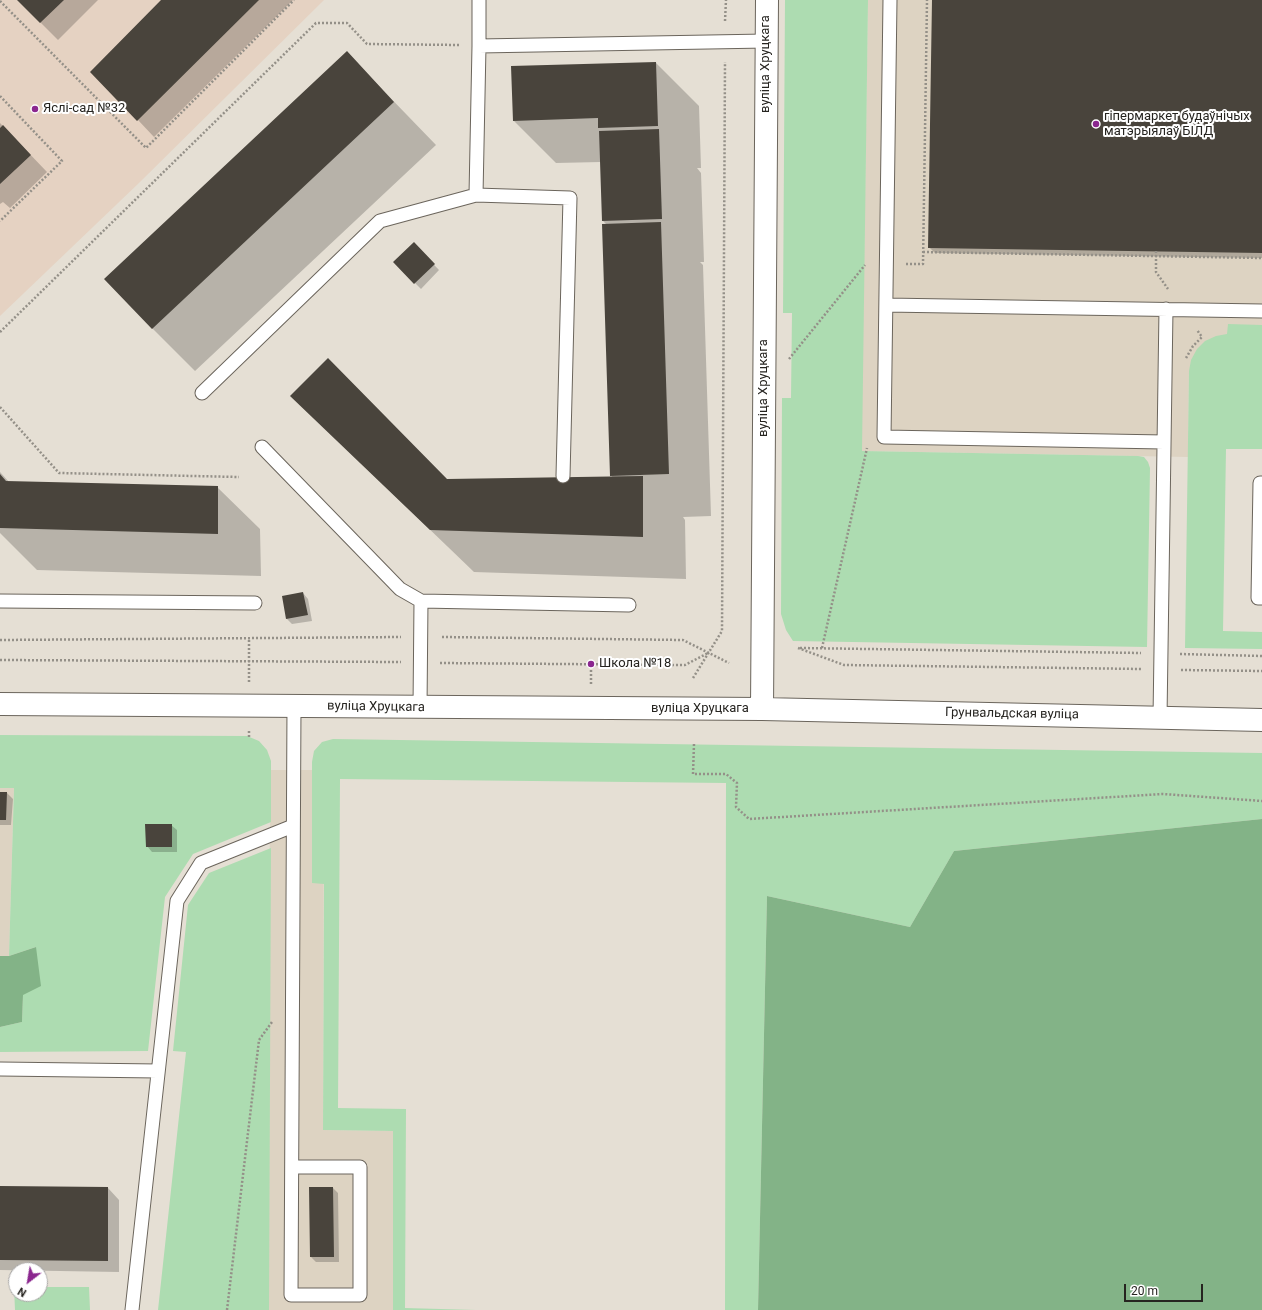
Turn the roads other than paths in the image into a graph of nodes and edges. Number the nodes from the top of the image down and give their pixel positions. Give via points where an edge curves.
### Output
1 (479, 0) edge
2 (767, 0) edge
3 (890, 0) edge
4 (766, 41) junction
5 (479, 46) junction
6 (476, 195) junction
7 (886, 304) junction
8 (1166, 309) junction
9 (1262, 311) edge
10 (202, 393) dead end
11 (1164, 442) junction
12 (262, 447) dead end
13 (563, 476) dead end
14 (1262, 483) edge
15 (1262, 598) edge
16 (0, 601) edge
17 (422, 601) junction
18 (255, 602) dead end
19 (629, 605) dead end
20 (0, 704) edge
21 (294, 706) junction
22 (420, 708) junction
23 (762, 709) junction
24 (1160, 718) junction
25 (1262, 720) edge
26 (293, 826) junction
27 (0, 1070) edge
28 (158, 1071) junction
29 (292, 1167) junction
30 (132, 1310) edge

1 - 5 lane
2 - 4 main road, вуліца Хруцкага
3 - 7 lane
4 - 5 lane
4 - 23 main road, вуліца Хруцкага
5 - 6 lane
6 - 10 lane via 380,221
6 - 13 lane via 570,198
7 - 8 lane
7 - 11 lane via 884,438
8 - 9 lane
8 - 11 lane
11 - 24 lane
12 - 17 lane via 400,589
14 - 15 lane via 1258,598
16 - 18 lane
17 - 19 lane
17 - 22 lane
20 - 21 main road, вуліца Хруцкага
21 - 22 main road, вуліца Хруцкага
21 - 26 lane
22 - 23 main road, вуліца Хруцкага
23 - 24 main road, Грунвальдская вуліца
24 - 25 main road, Грунвальдская вуліца
26 - 28 lane via 201,863 177,901
26 - 29 lane
27 - 28 lane
28 - 30 lane
29 - 29 lane via 291,1294 360,1295 360,1167

